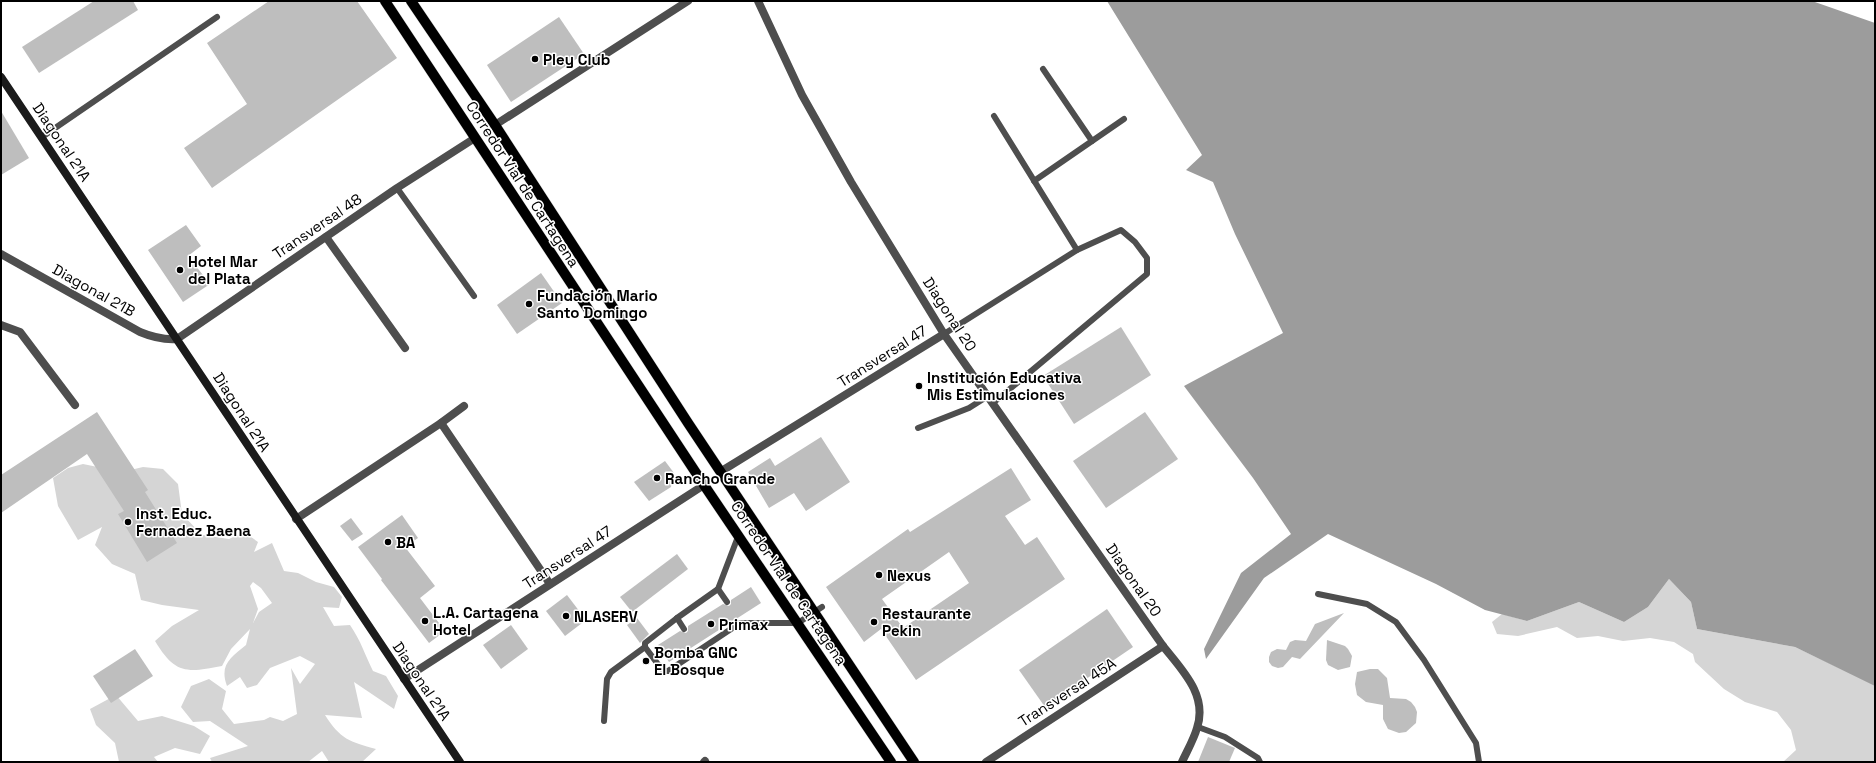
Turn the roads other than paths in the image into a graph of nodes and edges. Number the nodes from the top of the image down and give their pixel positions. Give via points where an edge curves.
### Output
1 (385, 1) edge
2 (411, 1) edge
3 (688, 1) edge
4 (758, 1) edge
5 (217, 17) dead end
6 (1043, 70) dead end
7 (1, 77) edge
8 (994, 116) dead end
9 (1124, 119) dead end
10 (495, 125) junction
11 (42, 137) junction
12 (475, 138) junction
13 (1092, 141) junction
14 (1034, 182) junction
15 (397, 188) junction
16 (326, 237) junction
17 (1077, 250) junction
18 (3, 257) edge
19 (474, 296) dead end
20 (1, 325) edge
21 (944, 334) junction
22 (177, 339) junction
23 (405, 348) dead end
24 (991, 400) junction
25 (75, 405) dead end
26 (464, 406) dead end
27 (441, 423) junction
28 (918, 428) dead end
29 (720, 472) junction
30 (704, 484) junction
31 (296, 519) junction
32 (739, 534) junction
33 (550, 584) junction
34 (718, 589) junction
35 (1318, 594) dead end
36 (727, 602) dead end
37 (818, 610) junction
38 (676, 618) junction
39 (798, 623) junction
40 (684, 629) dead end
41 (695, 645) dead end
42 (1163, 646) junction
43 (645, 647) junction
44 (698, 652) junction
45 (404, 679) junction
46 (604, 721) dead end
47 (1198, 727) junction
48 (460, 762) edge
49 (891, 762) edge
50 (914, 762) edge
51 (986, 762) edge
52 (1182, 762) edge
53 (1260, 762) edge
54 (1479, 762) edge

1 - 12 main road, Corredor Vial de Cartagena
2 - 10 main road, Corredor Vial de Cartagena
3 - 10 street
4 - 21 street, Diagonal 20 via 828,142
5 - 11 lane
6 - 13 lane
7 - 11 street, Diagonal 21A
8 - 14 lane
9 - 13 lane
10 - 29 main road, Corredor Vial de Cartagena
11 - 22 street, Diagonal 21A
12 - 15 street, Transversal 48
12 - 30 main road, Corredor Vial de Cartagena
13 - 14 lane
14 - 17 lane
15 - 16 street, Transversal 48
15 - 19 lane
16 - 22 street, Transversal 48
16 - 23 street
17 - 21 lane, Transversal 47
17 - 24 lane, Transversal 47 via 1122,230 1147,258 1147,274 1002,397
18 - 22 street, Diagonal 21B via 140,332 166,340
20 - 25 street via 20,332
21 - 24 street, Diagonal 20
21 - 29 street, Transversal 47
22 - 31 street, Diagonal 21A
24 - 28 lane
24 - 42 street, Diagonal 20
26 - 27 street
27 - 31 street
27 - 33 street
29 - 37 main road, Corredor Vial de Cartagena
30 - 32 main road, Corredor Vial de Cartagena
30 - 33 street, Transversal 47
31 - 45 street, Diagonal 21A
32 - 34 lane
32 - 39 main road, Corredor Vial de Cartagena
33 - 45 street, Transversal 47
34 - 36 lane
34 - 38 lane
35 - 54 lane via 1367,604 1396,622 1424,660 1476,743
37 - 39 lane
37 - 50 main road, Corredor Vial de Cartagena
38 - 40 lane
38 - 43 lane via 645,643
39 - 44 lane via 739,621
39 - 49 main road, Corredor Vial de Cartagena
41 - 44 lane
42 - 47 street, Diagonal 20 via 1192,682 1200,706
42 - 51 street, Transversal 45A
43 - 44 lane via 663,671 668,671
43 - 46 lane via 611,672
45 - 48 street, Diagonal 21A
47 - 52 street, Diagonal 20
47 - 53 lane via 1225,737 1258,758

